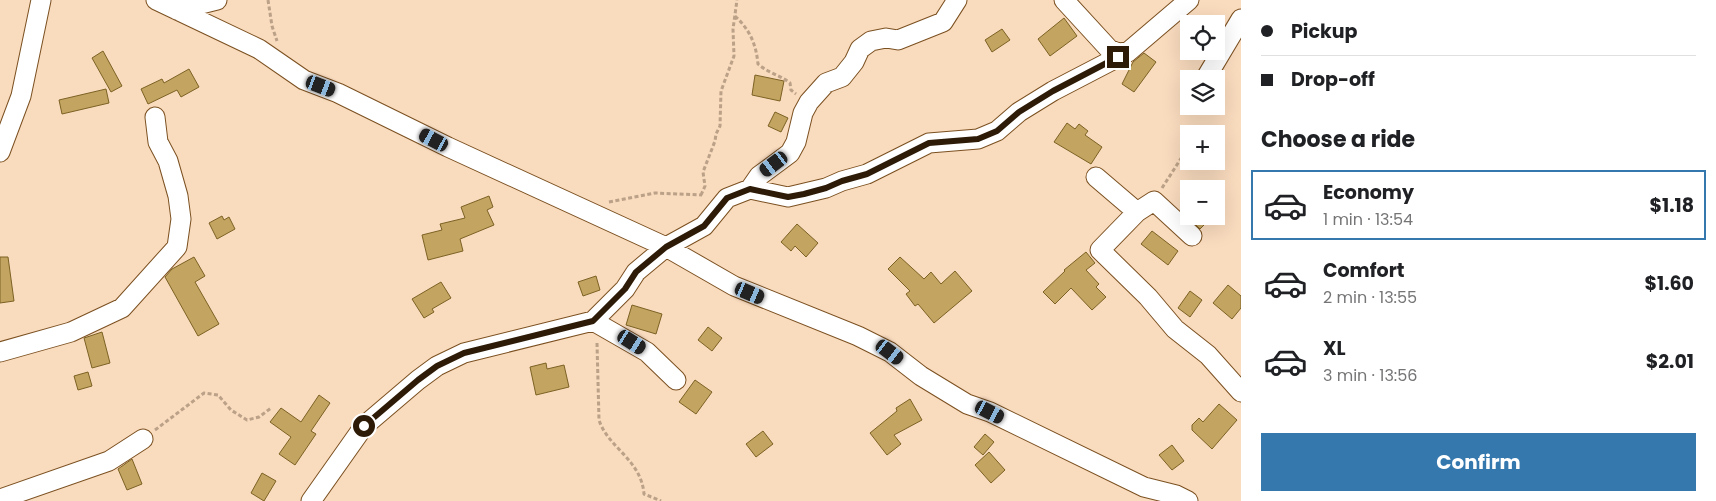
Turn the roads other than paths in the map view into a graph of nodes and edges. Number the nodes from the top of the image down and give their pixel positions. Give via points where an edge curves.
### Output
1 (41, 0) edge
2 (156, 0) edge
3 (217, 0) edge
4 (958, 0) edge
5 (1064, 0) edge
6 (1189, 0) edge
7 (177, 10) junction
8 (1241, 19) edge
9 (1128, 52) junction
10 (1211, 70) edge
11 (155, 117) dead end
12 (0, 152) edge
13 (1096, 177) dead end
14 (750, 189) junction
15 (1138, 212) junction
16 (1192, 236) dead end
17 (666, 247) junction
18 (596, 323) junction
19 (0, 352) edge
20 (676, 380) dead end
21 (1241, 392) edge
22 (143, 439) road end
23 (0, 499) edge
24 (311, 501) edge
25 (1188, 501) edge

1 - 12 street via 21,96
2 - 7 street
3 - 7 street
4 - 14 street via 943,22 898,40 871,40 860,49 842,77 826,83 809,102 790,153 759,176
5 - 9 street via 1109,49 1118,53
6 - 9 street
7 - 17 street via 278,61 304,80
8 - 10 street
9 - 14 street via 1053,91 1019,112 997,131 978,139 929,143 867,174 804,194 788,197
11 - 19 street via 158,142 168,161 178,196 181,219 177,247 122,308 71,332
13 - 15 street
14 - 17 street via 727,198 704,226
15 - 16 street via 1154,201
15 - 21 street via 1100,250 1175,328 1208,355
17 - 18 street via 636,272
17 - 25 street via 734,286 890,352 921,376 967,404 990,412 1144,487
18 - 20 street via 646,352
18 - 24 street via 490,345 437,366 364,426
22 - 23 street via 109,461

